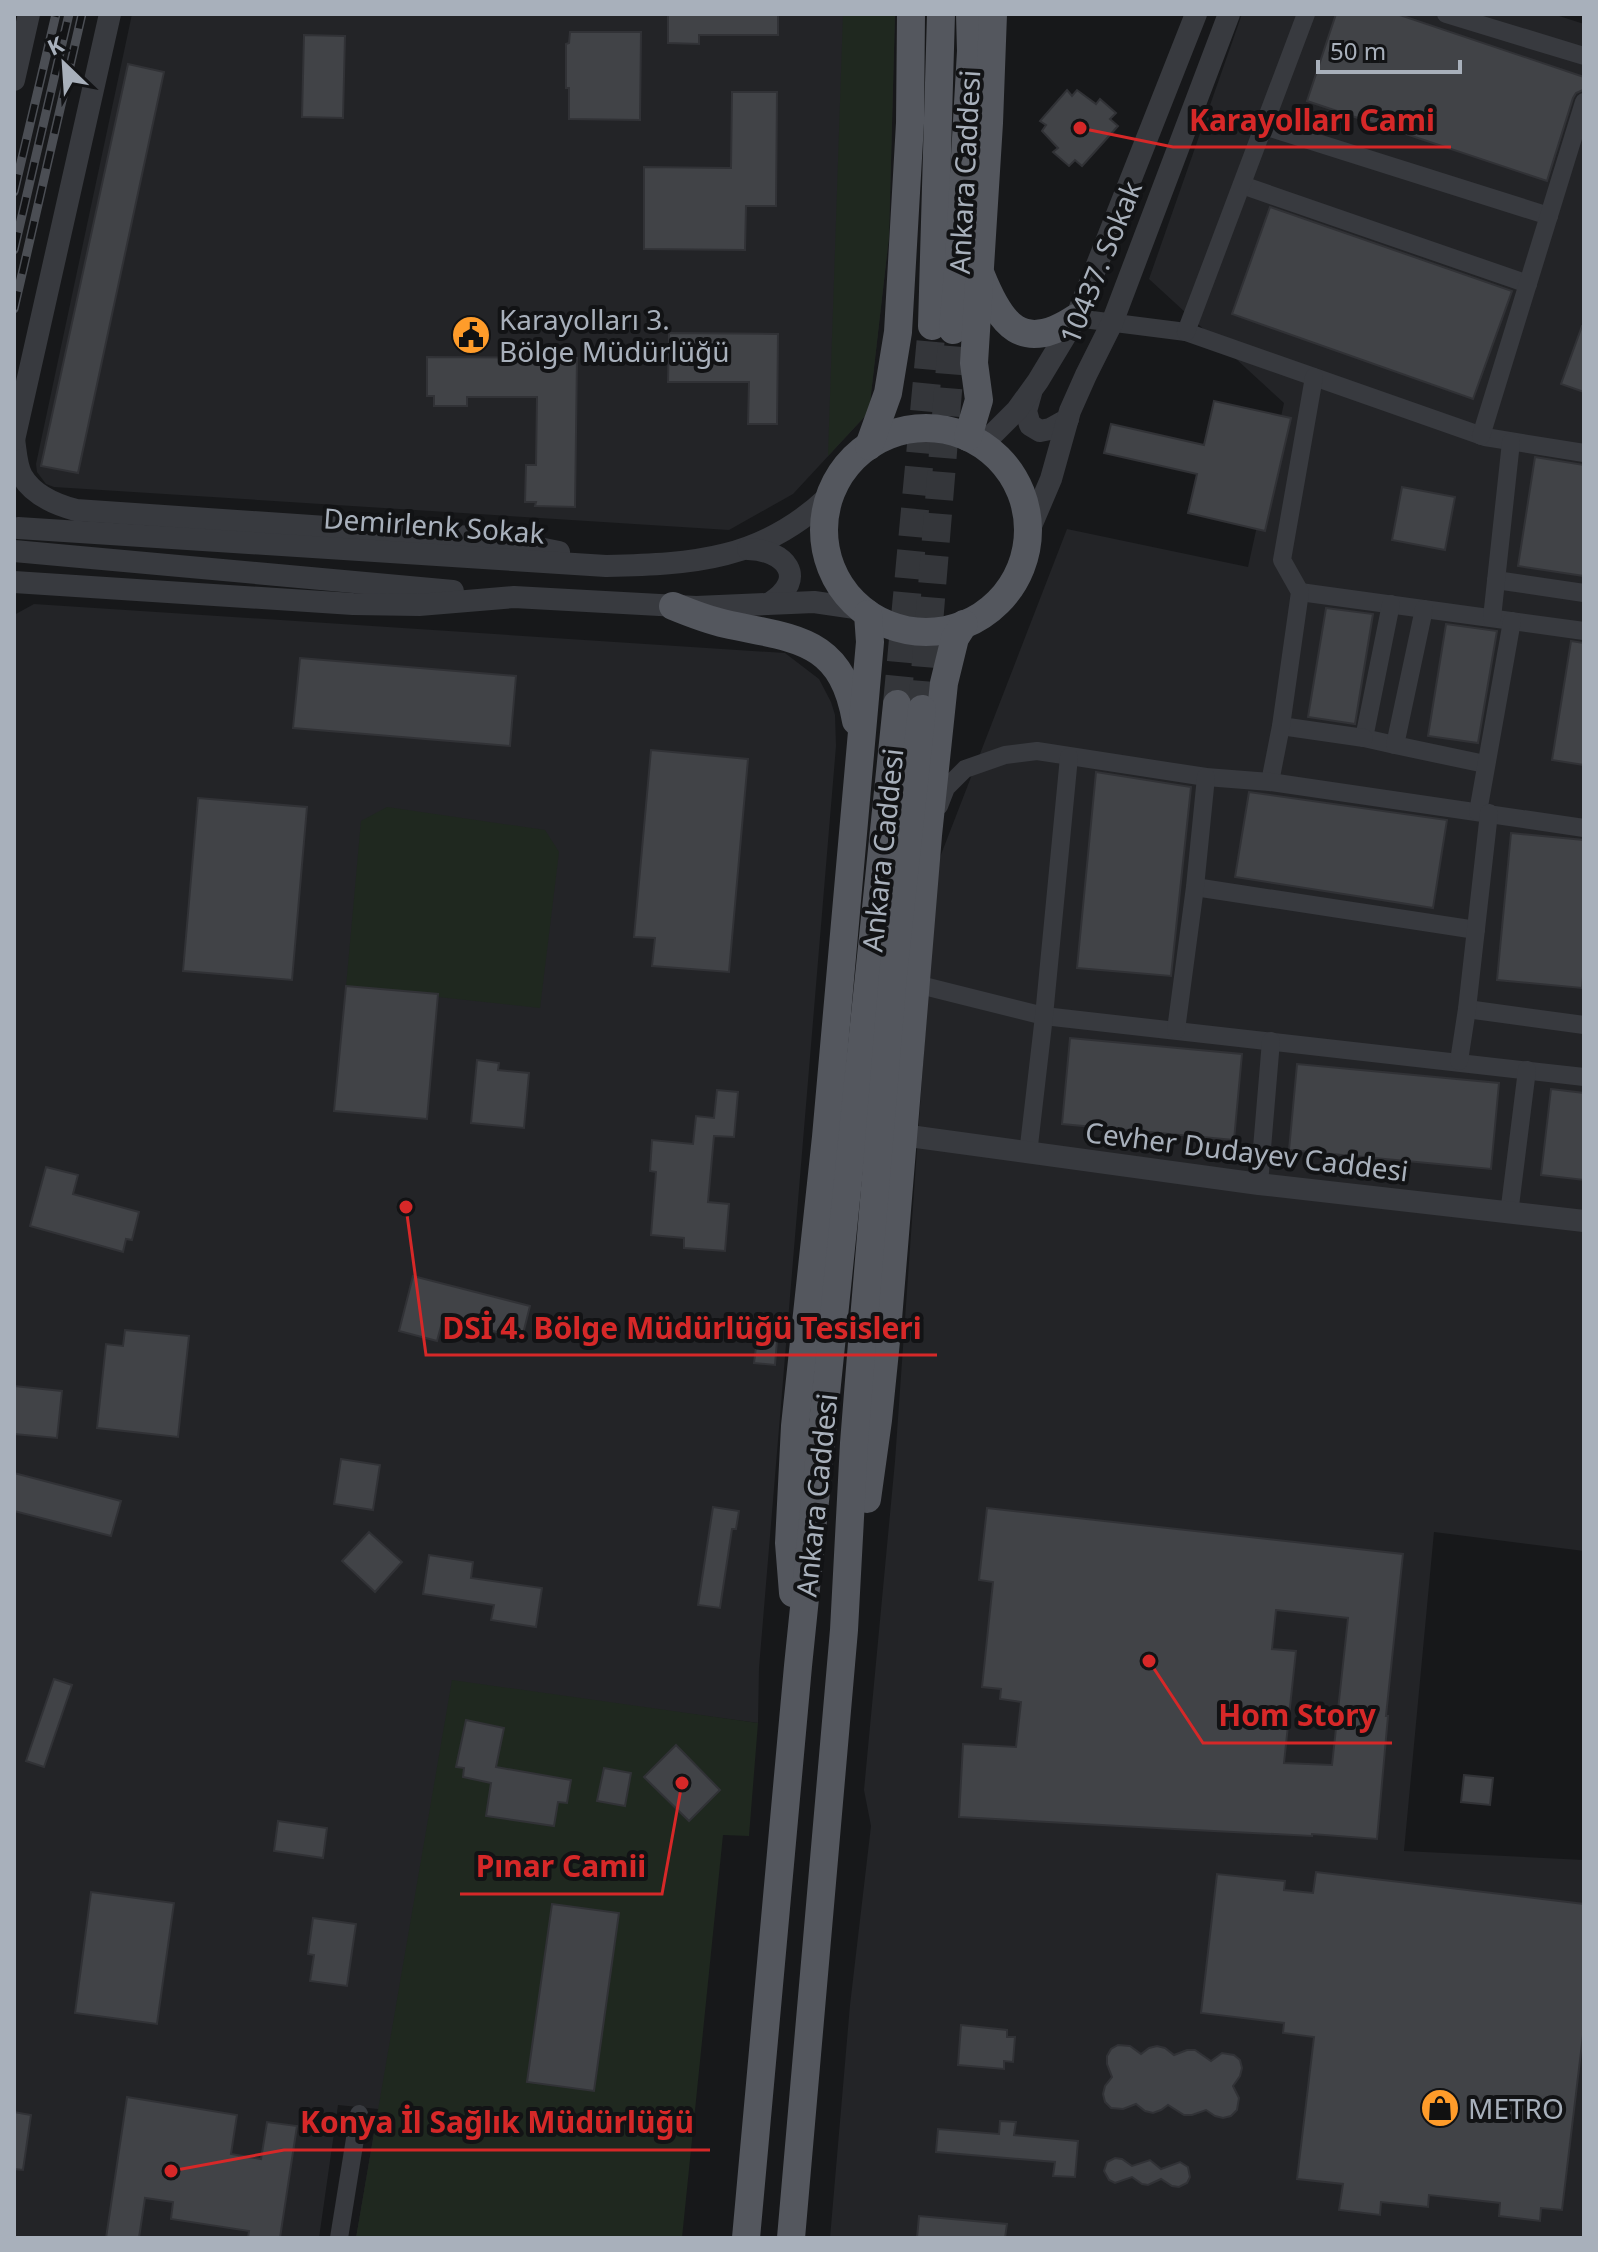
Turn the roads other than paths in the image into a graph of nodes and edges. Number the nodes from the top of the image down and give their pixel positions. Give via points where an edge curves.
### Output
1 (29, 14) edge
2 (110, 14) edge
3 (911, 14) edge
4 (941, 14) edge
5 (970, 14) edge
6 (993, 14) edge
7 (1196, 14) edge
8 (1229, 14) edge
9 (1306, 14) edge
10 (1446, 14) edge
11 (1584, 56) edge
12 (14, 80) edge
13 (1584, 102) edge
14 (1264, 126) junction
15 (1242, 185) junction
16 (1549, 216) junction
17 (978, 269) junction
18 (1528, 284) junction
19 (1076, 318) junction
20 (1112, 323) junction
21 (1186, 332) junction
22 (1314, 377) junction
23 (1032, 388) junction
24 (1068, 419) junction
25 (1481, 436) junction
26 (14, 439) edge
27 (975, 441) junction
28 (1511, 442) junction
29 (869, 446) junction
30 (1584, 453) edge
31 (829, 496) junction
32 (18, 528) dead end
33 (1028, 533) junction
34 (746, 549) junction
35 (14, 551) edge
36 (606, 566) junction
37 (1496, 580) junction
38 (14, 582) edge
39 (1300, 592) junction
40 (1584, 593) edge
41 (514, 597) junction
42 (770, 603) junction
43 (1391, 604) junction
44 (673, 606) junction
45 (1424, 609) junction
46 (865, 612) junction
47 (1492, 618) junction
48 (1512, 621) junction
49 (964, 624) junction
50 (1584, 631) edge
51 (1281, 726) junction
52 (1364, 738) junction
53 (1395, 745) junction
54 (860, 749) junction
55 (1069, 757) junction
56 (1485, 764) junction
57 (1206, 777) junction
58 (1270, 782) junction
59 (1484, 813) junction
60 (1584, 828) edge
61 (928, 835) junction
62 (1195, 887) junction
63 (1476, 930) junction
64 (916, 984) junction
65 (1467, 1009) junction
66 (1044, 1016) junction
67 (1584, 1025) edge
68 (1176, 1030) junction
69 (1271, 1041) junction
70 (1459, 1061) junction
71 (1527, 1070) junction
72 (1584, 1077) edge
73 (902, 1135) junction
74 (1028, 1154) junction
75 (1259, 1184) junction
76 (1509, 1214) junction
77 (1584, 1221) edge
78 (844, 1630) junction
79 (798, 1666) junction
80 (359, 2114) dead end
81 (339, 2238) edge
82 (746, 2238) edge
83 (791, 2238) edge

1 - 12 street
2 - 26 street
3 - 29 main road via 898,332 888,393
4 - 5 main road, Ankara Caddesi via 942,328 959,261
6 - 17 main road
7 - 19 street, 10437. Sokak
8 - 20 street, 10437. Sokak
9 - 14 street
10 - 11 street
13 - 16 street
14 - 15 street
14 - 16 street
15 - 18 street
15 - 21 street
16 - 18 street
17 - 19 main road via 998,311 1019,331 1045,334
17 - 27 main road
18 - 25 street
19 - 20 street
19 - 23 street, 10437. Sokak
20 - 21 street
20 - 24 street, 10437. Sokak
21 - 22 street
22 - 25 street
22 - 39 street via 1282,560
23 - 24 street via 1026,411 1030,425 1040,431
23 - 27 street, 10437. Sokak via 1017,410
24 - 33 street, 10437. Sokak
25 - 28 street
26 - 36 street via 23,478 46,499 76,510 472,537
27 - 29 main road via 940,429 910,429
27 - 33 main road via 1013,477 1025,504
28 - 30 street
28 - 37 street
29 - 31 main road via 849,463
31 - 34 street, Demirlenk Sokak via 788,529
31 - 46 main road via 824,525 827,555 838,582
32 - 36 street, Demirlenk Sokak
33 - 49 main road via 1021,566 1005,595
34 - 36 street, Demirlenk Sokak via 679,563
34 - 42 street via 774,553 787,565 789,582
35 - 41 street
37 - 40 street
37 - 47 street
38 - 41 street via 353,604
39 - 43 street
39 - 51 street
41 - 44 street
42 - 44 street
42 - 46 street via 827,603
43 - 45 street
43 - 52 street
44 - 54 main road via 798,640 823,653 848,691
45 - 47 street
45 - 53 street
46 - 49 main road via 894,627 922,632
46 - 54 main road via 870,642
47 - 48 street
48 - 50 street
48 - 56 street
49 - 61 main road via 955,638 944,683
51 - 52 street
51 - 58 street
52 - 53 street
53 - 56 street
54 - 79 main road via 795,1426 789,1543
55 - 57 street
55 - 61 street via 1037,751 965,769 946,788
55 - 66 street
56 - 59 street
57 - 58 street
57 - 62 street
58 - 59 street
59 - 60 street
59 - 63 street
61 - 64 main road
62 - 63 street
62 - 68 street
63 - 65 street
64 - 66 street
64 - 73 main road
65 - 67 street
65 - 70 street
66 - 68 street
66 - 74 street
68 - 69 street
69 - 70 street
69 - 75 street
70 - 71 street
71 - 72 street
71 - 76 street
73 - 74 street, Cevher Dudayev Caddesi
73 - 78 main road via 878,1420
74 - 75 street, Cevher Dudayev Caddesi
75 - 76 street, Cevher Dudayev Caddesi
76 - 77 street, Cevher Dudayev Caddesi
78 - 79 main road, Ankara Caddesi via 909,706
78 - 83 main road, Ankara Caddesi
79 - 82 main road, Ankara Caddesi
80 - 81 street

